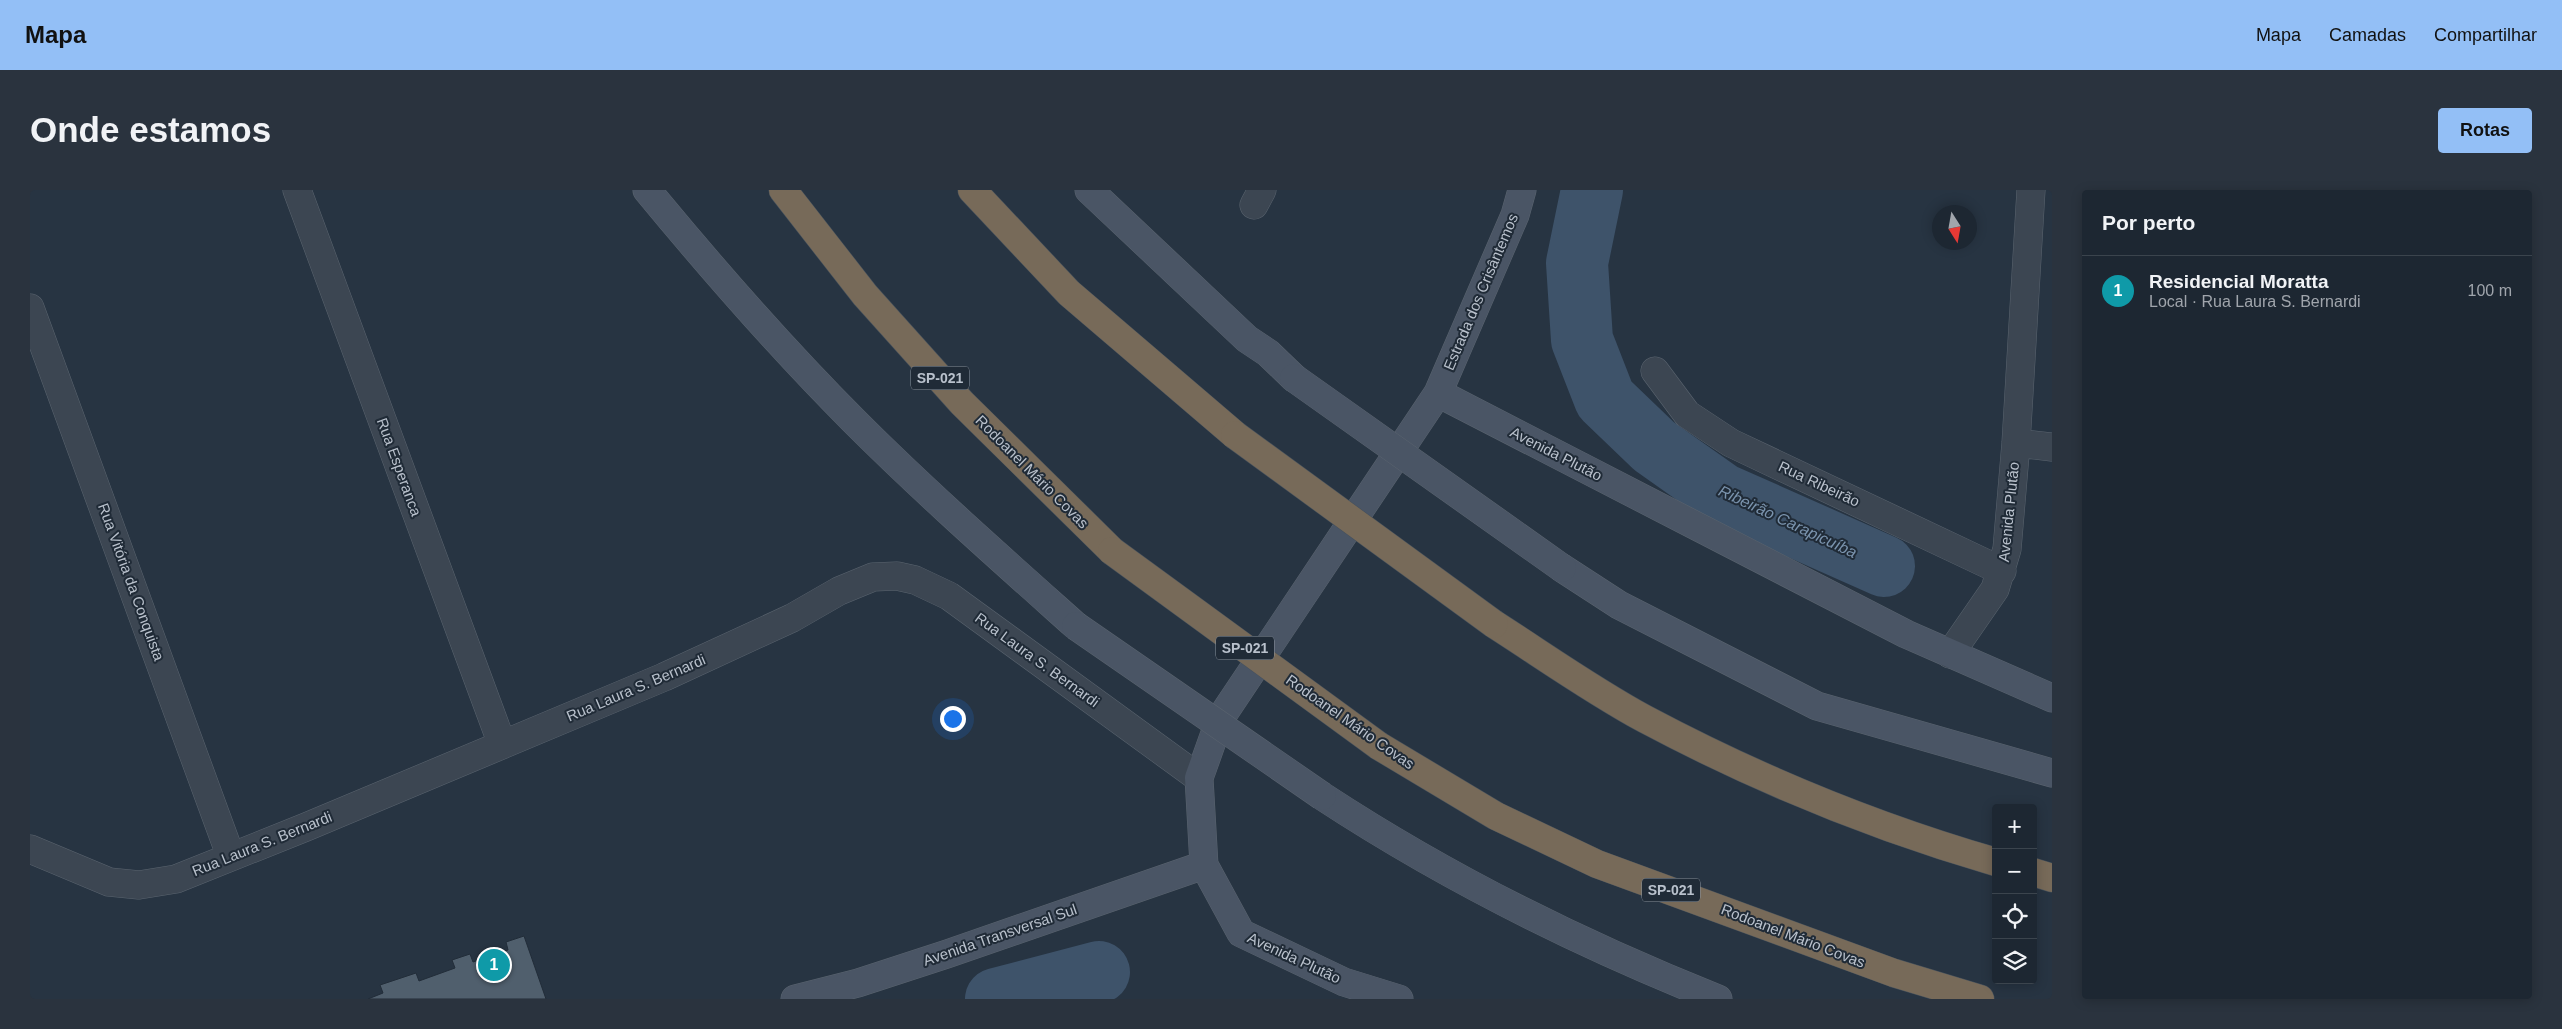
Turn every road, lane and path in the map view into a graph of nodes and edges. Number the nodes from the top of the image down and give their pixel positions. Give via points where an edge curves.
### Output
1 (297, 190) edge
2 (648, 190) edge
3 (783, 190) edge
4 (972, 190) edge
5 (1088, 190) edge
6 (1522, 190) edge
7 (2032, 190) edge
8 (30, 308) edge
9 (1655, 372) dead end
10 (1438, 393) junction
11 (2016, 443) junction
12 (2052, 447) edge
13 (2002, 571) junction
14 (1950, 654) junction
15 (2052, 698) edge
16 (502, 744) junction
17 (2052, 772) edge
18 (1199, 778) junction
19 (30, 849) edge
20 (231, 857) junction
21 (1992, 861) edge
22 (1204, 865) junction
23 (2037, 873) edge
24 (2052, 878) edge
25 (795, 999) edge
26 (1399, 999) edge
27 (1718, 999) edge
28 (1980, 999) edge

1 - 16 street, Rua Esperanca
2 - 27 main road, bridge via 774,338 853,420 935,500 1076,626 1322,796 1415,854 1586,943
3 - 28 highway, Rodoanel Mário Covas / SP-021, bridge via 865,295 962,403 1112,551 1379,746 1496,816 1597,864 1894,974
4 - 21 highway, bridge via 1069,293 1235,435 1494,624 1644,718 1790,789 1937,845
5 - 17 main road, bridge via 1247,339 1268,353 1294,378 1619,605 1817,706
6 - 10 main road, Estrada dos Crisântemos via 1515,215
7 - 11 street, Avenida Plutão
8 - 20 street, Rua Vitória da Conquista
9 - 13 street, Rua Ribeirão via 1687,414 1731,442
10 - 14 main road, Avenida Plutão
10 - 18 main road, Avenida Plutão via 1220,719
11 - 12 street
11 - 13 street, Avenida Plutão via 2007,550
13 - 14 street, Avenida Plutão via 1995,589
14 - 15 main road
16 - 18 street, Rua Laura S. Bernardi via 664,677 792,618 847,588 873,577 897,576 916,580 949,596
16 - 20 street, Rua Laura S. Bernardi
18 - 22 main road, Avenida Plutão
19 - 20 street, Rua Laura S. Bernardi via 109,882 138,884 176,878
22 - 25 main road, Avenida Transversal Sul via 947,954 858,983
22 - 26 main road, Avenida Plutão via 1241,933 1344,982
23 - 24 highway

